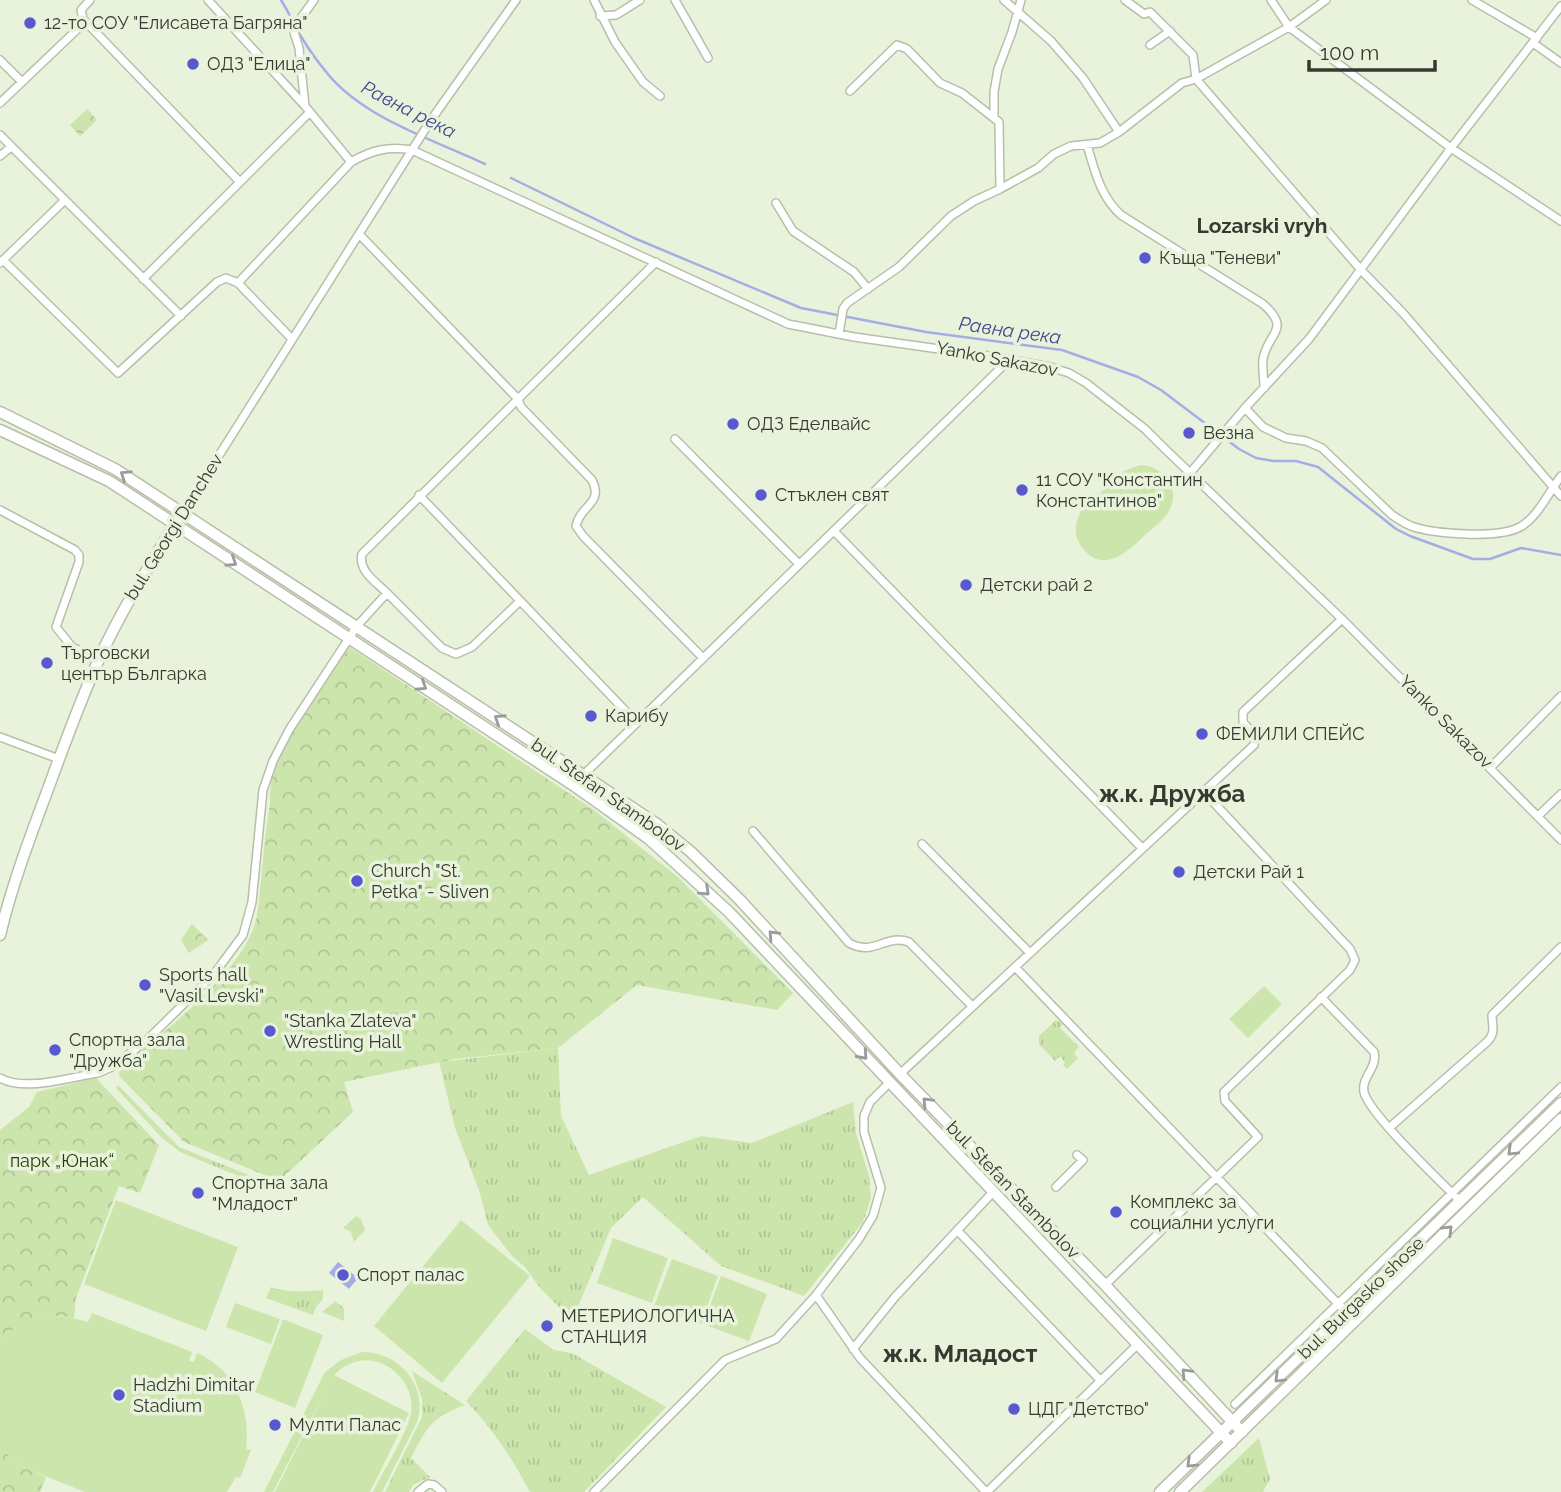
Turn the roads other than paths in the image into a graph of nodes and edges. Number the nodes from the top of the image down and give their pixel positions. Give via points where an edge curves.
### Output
1 (90, 0) edge
2 (208, 0) edge
3 (314, 0) edge
4 (516, 0) edge
5 (594, 0) edge
6 (640, 0) edge
7 (675, 0) edge
8 (1004, 0) edge
9 (1021, 0) edge
10 (1125, 0) edge
11 (1271, 0) edge
12 (1326, 0) edge
13 (1472, 0) edge
14 (1561, 6) edge
15 (1018, 12) junction
16 (600, 16) junction
17 (85, 22) junction
18 (1289, 27) junction
19 (1170, 31) junction
20 (1535, 40) junction
21 (1150, 45) dead end
22 (708, 58) dead end
23 (0, 60) edge
24 (1561, 63) edge
25 (1196, 79) junction
26 (22, 82) junction
27 (850, 91) dead end
28 (660, 96) dead end
29 (0, 103) edge
30 (307, 109) junction
31 (994, 118) junction
32 (1119, 132) junction
33 (0, 135) edge
34 (1087, 145) junction
35 (11, 147) junction
36 (1451, 148) junction
37 (412, 150) junction
38 (0, 156) edge
39 (351, 162) junction
40 (240, 182) junction
41 (1000, 189) junction
42 (65, 200) junction
43 (776, 203) dead end
44 (1561, 221) edge
45 (359, 234) junction
46 (1, 262) edge
47 (656, 262) junction
48 (1361, 270) junction
49 (143, 279) junction
50 (238, 283) junction
51 (868, 289) junction
52 (180, 316) junction
53 (839, 334) junction
54 (292, 340) junction
55 (1010, 359) junction
56 (1264, 388) junction
57 (518, 398) junction
58 (1245, 408) junction
59 (0, 412) edge
60 (0, 430) edge
61 (675, 439) dead end
62 (1190, 473) junction
63 (1561, 476) edge
64 (1553, 487) junction
65 (419, 495) junction
66 (1561, 496) edge
67 (0, 510) edge
68 (182, 514) junction
69 (174, 525) junction
70 (834, 531) junction
71 (799, 564) junction
72 (387, 593) junction
73 (519, 601) junction
74 (1342, 619) junction
75 (357, 626) junction
76 (349, 639) junction
77 (703, 658) junction
78 (99, 660) junction
79 (1561, 696) edge
80 (637, 723) junction
81 (0, 737) edge
82 (59, 759) junction
83 (1490, 767) junction
84 (583, 775) junction
85 (573, 785) junction
86 (1203, 791) junction
87 (1561, 794) edge
88 (1538, 816) junction
89 (753, 831) dead end
90 (1561, 840) edge
91 (922, 844) dead end
92 (1142, 848) junction
93 (0, 935) edge
94 (1561, 947) edge
95 (1030, 953) junction
96 (1014, 967) junction
97 (1321, 997) junction
98 (972, 1006) junction
99 (900, 1074) junction
100 (0, 1078) edge
101 (889, 1083) junction
102 (1561, 1087) edge
103 (1561, 1103) edge
104 (1561, 1119) edge
105 (1390, 1128) junction
106 (1077, 1155) dead end
107 (1215, 1177) junction
108 (1056, 1187) dead end
109 (994, 1191) junction
110 (1452, 1192) junction
111 (1460, 1201) junction
112 (957, 1230) junction
113 (1105, 1285) junction
114 (816, 1295) junction
115 (1336, 1303) junction
116 (1346, 1312) junction
117 (1138, 1344) junction
118 (853, 1349) junction
119 (1101, 1381) junction
120 (1235, 1404) dead end
121 (1233, 1423) junction
122 (1242, 1432) junction
123 (1222, 1433) junction
124 (1231, 1443) junction
125 (418, 1492) edge
126 (442, 1492) edge
127 (594, 1492) edge
128 (986, 1492) edge
129 (1160, 1492) edge
130 (1180, 1492) edge

1 - 17 street via 80,11
2 - 30 street
3 - 30 street via 293,30
4 - 37 street, bul. Georgi Danchev
5 - 16 street
6 - 16 street via 616,15
7 - 22 street
8 - 15 street
9 - 15 street
10 - 19 street via 1144,14 1150,12
11 - 18 street
12 - 18 street
13 - 20 street
14 - 20 street
15 - 31 street via 998,69
15 - 32 street via 1083,78
16 - 28 street via 643,82
17 - 26 street
17 - 40 street
18 - 25 street
18 - 36 street
19 - 21 street
19 - 25 street via 1193,55
20 - 24 street
20 - 36 street
23 - 26 street
25 - 32 street via 1182,83
25 - 48 street
26 - 29 street
27 - 31 street via 897,44 940,83 962,93
30 - 39 street
30 - 40 street
31 - 41 street via 999,122
32 - 34 street
33 - 35 street
34 - 41 street via 1054,154
34 - 56 street via 1101,190 1121,215 1273,313 1277,331 1263,357
35 - 38 street
35 - 42 street
36 - 44 street
36 - 48 street
37 - 39 street via 371,151
37 - 45 street, bul. Georgi Danchev
37 - 47 street, Yanko Sakazov
39 - 50 street
40 - 49 street
41 - 51 street via 951,216 899,267
42 - 46 street
42 - 49 street
43 - 51 street via 793,231 854,272
45 - 54 street, bul. Georgi Danchev
45 - 57 street
46 - 52 street via 118,373
47 - 53 street, Yanko Sakazov via 788,324
47 - 57 street
48 - 56 street via 1309,340
48 - 64 street
49 - 52 street
50 - 52 street via 221,279
50 - 54 street
51 - 53 street via 847,303
53 - 55 street, Yanko Sakazov
54 - 68 street, bul. Georgi Danchev
55 - 62 street, Yanko Sakazov via 1050,367 1086,383 1145,429
55 - 70 street
56 - 58 street
57 - 65 street
57 - 77 street via 521,407 596,486 595,499 578,517 576,526 583,536
58 - 62 street
58 - 64 street via 1263,427 1322,448 1392,515 1423,529 1476,534 1518,528
68 -> 59 main road, bul. Stefan Stambolov via 115,469
60 - 69 main road, bul. Stefan Stambolov via 108,481
61 - 71 street
62 - 74 street, Yanko Sakazov
63 - 64 street
64 - 66 street
65 - 72 street via 362,554 363,568
65 - 73 street
67 - 78 street via 79,555 56,627 72,647
68 - 69 main road, bul. Georgi Danchev
68 - 75 main road, bul. Stefan Stambolov
69 -> 76 main road, bul. Stefan Stambolov
69 - 78 main road, bul. Georgi Danchev
70 - 71 street
70 - 92 street
71 - 77 street
72 - 73 street via 442,648 456,654 471,647
72 - 75 street
73 - 80 street
74 - 83 street, Yanko Sakazov
74 - 86 street via 1243,712 1242,720 1255,743
75 - 76 street
84 -> 75 main road, bul. Stefan Stambolov
76 -> 85 main road, bul. Stefan Stambolov
76 - 100 street via 273,761 263,790 246,927 214,974 148,1039 108,1069 26,1084
77 - 80 street
78 - 82 main road, bul. Georgi Danchev
79 - 83 street
80 - 84 street
81 - 82 street
82 - 93 main road, bul. Georgi Danchev
83 - 88 street, Yanko Sakazov
84 - 85 street
99 -> 84 main road, bul. Stefan Stambolov via 691,852
85 -> 101 main road, bul. Stefan Stambolov via 649,839 719,903
86 - 92 street
86 - 97 street via 1353,952 1352,967
87 - 88 street
88 - 90 street, Yanko Sakazov
89 - 98 street via 849,943 859,949 900,938 909,942
91 - 95 street
92 - 95 street
94 - 105 street via 1492,1015 1493,1036
95 - 96 street
96 - 98 street
96 - 107 street
97 - 105 street via 1374,1052 1376,1060 1363,1087
97 - 107 street via 1225,1089 1225,1101 1258,1137
98 - 99 street
99 - 101 main road
113 -> 99 main road, bul. Stefan Stambolov
101 - 109 main road, bul. Stefan Stambolov
101 - 114 street via 870,1102 864,1116 864,1132 881,1188 878,1202 859,1239
102 - 110 street
103 -> 111 main road, bul. Burgasko shose
122 -> 104 main road, bul. Burgasko shose
105 - 110 street
106 - 108 street via 1083,1160
107 - 113 street
107 - 115 street
109 - 112 street
109 - 117 main road, bul. Stefan Stambolov
110 - 111 street
110 - 115 street
111 - 116 main road, bul. Burgasko shose
112 - 118 street
112 - 119 street
121 -> 113 main road, bul. Stefan Stambolov
114 - 118 street
114 - 127 street via 776,1339 725,1360
115 - 116 street
115 - 120 street
116 -> 121 main road, bul. Burgasko shose
117 - 119 street
117 - 123 main road, bul. Stefan Stambolov
118 - 128 street
119 - 128 street
121 - 122 main road, bul. Stefan Stambolov
121 - 123 main road, bul. Burgasko shose
122 - 124 main road, bul. Burgasko shose
123 - 124 main road, bul. Stefan Stambolov
123 -> 129 main road, bul. Burgasko shose
124 - 130 main road, bul. Burgasko shose
125 - 126 street via 428,1484

